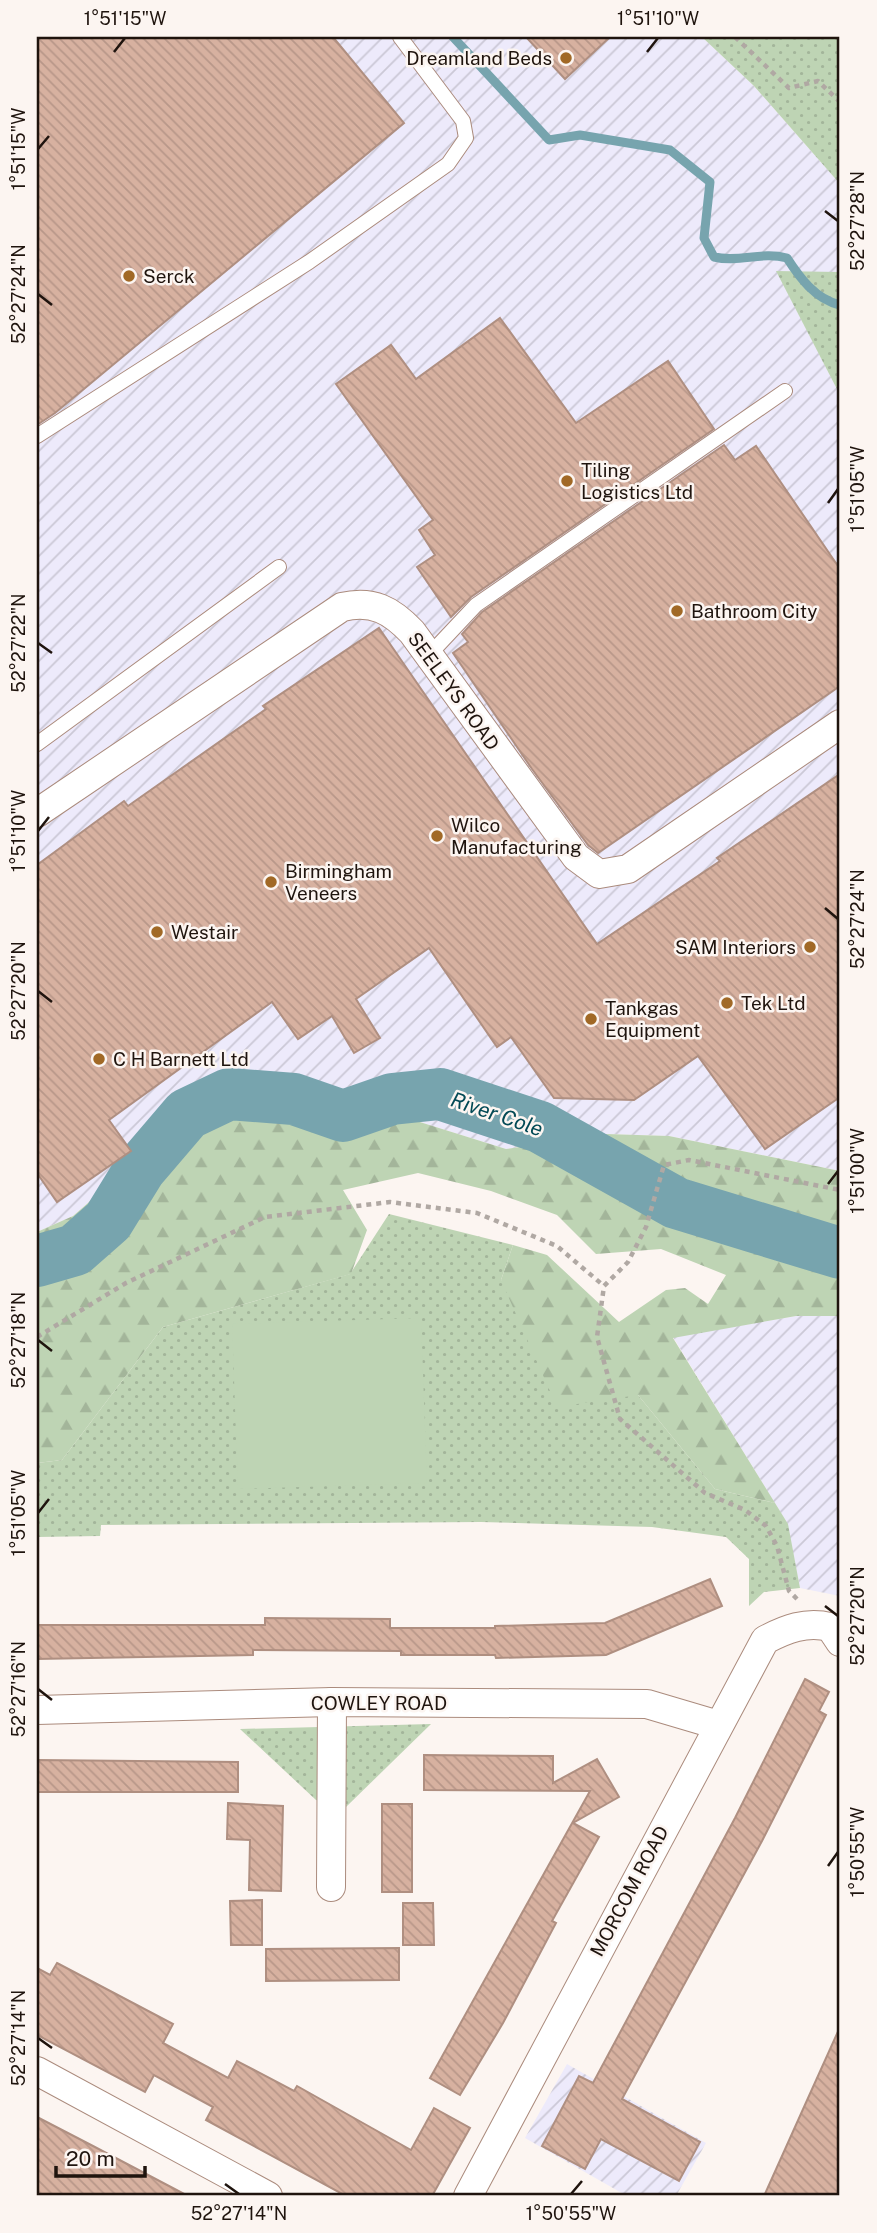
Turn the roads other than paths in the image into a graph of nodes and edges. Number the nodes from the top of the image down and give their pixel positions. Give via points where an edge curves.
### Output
1 (400, 37) edge
2 (785, 391) dead end
3 (37, 436) edge
4 (279, 568) dead end
5 (429, 655) junction
6 (840, 724) edge
7 (37, 744) edge
8 (37, 813) edge
9 (831, 1633) edge
10 (332, 1702) junction
11 (37, 1710) edge
12 (718, 1725) junction
13 (331, 1887) dead end
14 (37, 2071) edge
15 (268, 2196) edge
16 (468, 2196) edge

1 - 3 lane via 463,121 466,138 448,164 309,262
2 - 5 lane via 475,605
4 - 7 lane
5 - 6 street, SEELEYS ROAD via 576,857 600,874 628,869
5 - 8 street, SEELEYS ROAD via 397,617 381,607 361,602 342,607
9 - 12 street, MORCOM ROAD via 791,1626 765,1640
10 - 11 street, COWLEY ROAD
10 - 12 street, COWLEY ROAD via 647,1704
10 - 13 street
12 - 16 street, MORCOM ROAD
14 - 15 street

